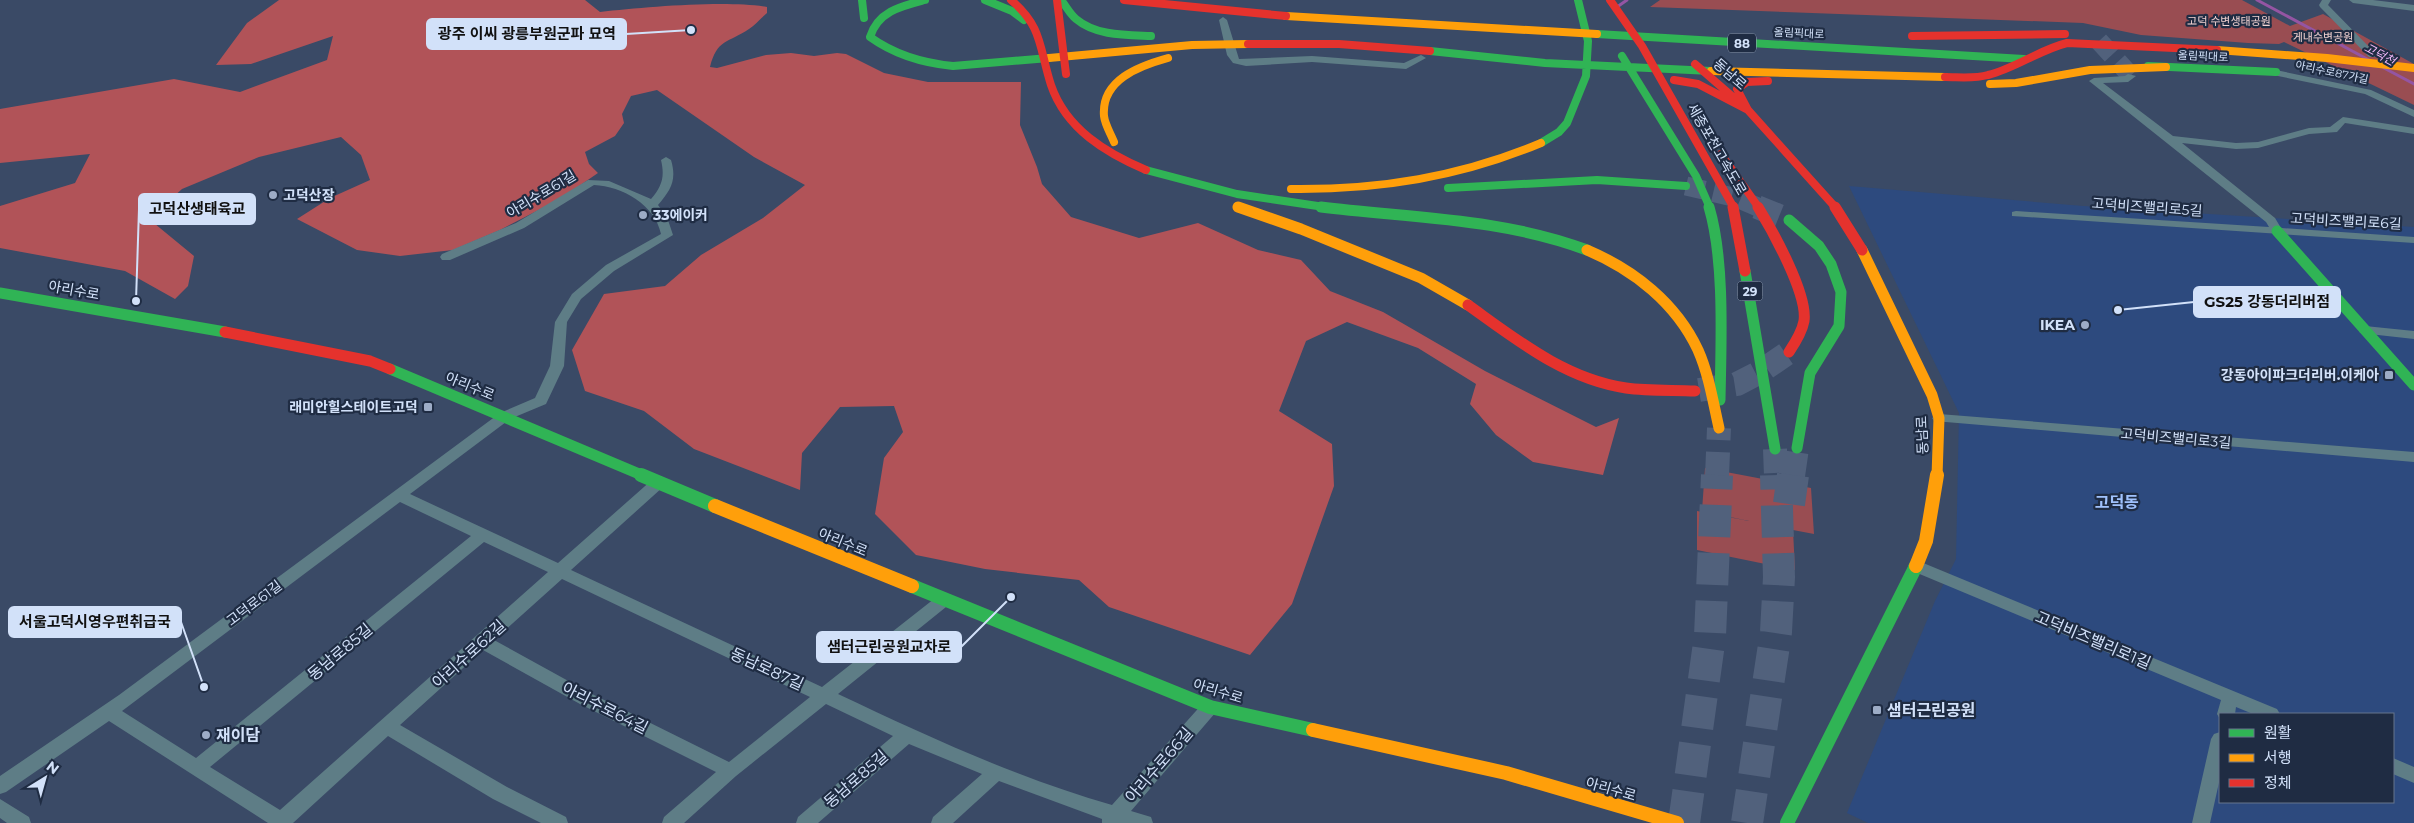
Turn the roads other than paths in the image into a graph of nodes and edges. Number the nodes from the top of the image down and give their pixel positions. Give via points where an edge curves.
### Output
1 (862, 0) edge
2 (887, 0) edge
3 (925, 0) edge
4 (985, 0) edge
5 (1011, 0) edge
6 (1057, 0) edge
7 (1061, 0) edge
8 (1118, 0) edge
9 (1124, 0) edge
10 (1206, 0) edge
11 (1578, 0) edge
12 (1583, 0) edge
13 (1610, 0) edge
14 (2327, 0) edge
15 (2353, 0) edge
16 (2414, 8) edge
17 (864, 18) junction
18 (1314, 18) junction
19 (1223, 20) junction
20 (1036, 31) junction
21 (1846, 37) dead end
22 (2099, 41) tunnel mouth
23 (1312, 42) junction
24 (1258, 48) junction
25 (2372, 55) dead end
26 (1443, 56) junction
27 (1074, 58) junction
28 (1421, 58) junction
29 (1013, 64) junction
30 (1695, 64) junction
31 (2166, 67) junction
32 (2414, 68) edge
33 (2271, 72) junction
34 (2131, 76) dead end
35 (2352, 76) dead end
36 (1961, 81) junction
37 (1068, 85) dead end
38 (1670, 98) junction
39 (1748, 110) junction
40 (2414, 114) edge
41 (1096, 128) dead end
42 (2414, 131) edge
43 (2169, 138) junction
44 (1114, 142) junction
45 (1101, 148) junction
46 (666, 160) dead end
47 (1144, 170) junction
48 (1158, 186) dead end
49 (1686, 186) tunnel mouth
50 (1306, 190) junction
51 (652, 204) junction
52 (1230, 213) dead end
53 (2016, 214) dead end
54 (1789, 220) tunnel mouth
55 (2277, 232) junction
56 (2414, 240) edge
57 (446, 258) dead end
58 (1392, 265) junction
59 (0, 293) edge
60 (2365, 330) junction
61 (2414, 335) edge
62 (1789, 352) tunnel mouth
63 (2414, 385) edge
64 (1695, 391) tunnel mouth
65 (505, 416) junction
66 (1939, 418) junction
67 (1797, 448) tunnel mouth
68 (1775, 449) tunnel mouth
69 (2414, 458) edge
70 (658, 483) junction
71 (398, 495) junction
72 (482, 534) junction
73 (1916, 566) junction
74 (560, 571) junction
75 (945, 599) junction
76 (482, 641) junction
77 (825, 696) junction
78 (2230, 697) junction
79 (1210, 707) junction
80 (109, 712) junction
81 (2226, 713) edge
82 (2269, 713) edge
83 (388, 727) junction
84 (907, 735) junction
85 (2219, 743) edge
86 (2394, 766) edge
87 (196, 768) junction
88 (730, 771) junction
89 (997, 772) junction
90 (2414, 775) edge
91 (0, 786) edge
92 (0, 807) edge
93 (1625, 816) edge
94 (1111, 819) edge
95 (281, 822) edge
96 (22, 823) edge
97 (559, 823) edge
98 (671, 823) edge
99 (805, 823) edge
100 (940, 823) edge
101 (1144, 823) edge
102 (1676, 823) edge
103 (1786, 823) edge
104 (2201, 823) edge

1 - 17 main road
2 - 17 main road
3 - 29 main road via 886,14 870,29 870,37 888,52 926,63 953,66
4 - 20 main road via 1012,11
5 - 20 main road via 1026,12
6 - 37 main road
7 - 23 main road via 1076,19 1102,29 1136,35
8 - 19 main road via 1159,12
9 - 18 main road, 올림픽대로 / 88
10 - 21 main road, 올림픽대로 / 88 via 1324,10
11 - 50 main road via 1591,49 1591,67 1565,128 1536,146 1456,174 1389,185
12 - 47 main road, 29 via 1707,198 1718,268 1720,428 1707,379 1688,331 1648,286 1608,259 1538,232 1502,225 1292,203 1184,182
13 - 38 main road, 세종포천고속도로 / 29 via 1650,56
14 - 25 street via 2323,5
15 - 16 street
17 - 29 main road via 859,32 864,46 917,67 965,71
18 - 19 main road
18 - 31 main road, 올림픽대로 / 88
19 - 28 street via 1232,55 1236,61 1246,64 1322,59 1406,66
20 - 45 main road via 1055,96 1078,126
22 - 32 main road, 올림픽대로 via 2080,34 1899,38
23 - 26 main road via 1361,44
23 - 27 main road via 1200,44
24 - 27 main road via 1193,48
24 - 28 main road via 1324,48
24 - 44 main road via 1188,54 1134,68 1115,81 1106,98 1104,114
26 - 28 main road
26 - 30 main road
26 - 36 main road via 1676,72
26 - 39 main road via 1511,67 1681,80 1698,84
27 - 29 main road
30 - 36 main road via 1860,70
30 - 39 main road, 동남로
31 - 33 main road, 올림픽대로 / 88
31 - 36 main road via 2090,70 2016,83
32 - 36 main road via 2327,58 2068,43 2050,46 1997,73
33 - 35 main road, 올림픽대로 / 88
33 - 40 street, 아리수로87가길 via 2368,92
34 - 43 street via 2128,79 2094,81
36 - 39 main road via 1749,81 1737,89
38 - 62 main road via 1732,168 1770,222 1785,254 1803,304 1804,319 1802,333
38 - 68 main road, 세종포천고속도로 / 29 via 1718,175 1735,211
39 - 66 main road, 동남로 via 1826,195 1860,245 1925,377
41 - 44 main road
42 - 43 street via 2343,120 2336,128 2327,131 2309,131 2258,144 2220,146
43 - 55 street via 2271,220
44 - 50 main road via 1143,158 1180,172 1217,181
45 - 47 main road
45 - 48 main road via 1128,172
46 - 51 street via 670,178
47 - 58 main road
49 - 50 main road via 1631,179 1588,179 1365,193
51 - 57 street, 아리수로61길 via 630,192 592,182 522,224
51 - 65 street, 아리수로61길 via 665,224 667,235 610,268 576,297 561,322 556,366 541,401
52 - 58 main road via 1340,253
53 - 55 street, 고덕비즈밸리로5길
54 - 67 main road via 1819,246 1831,264 1841,292 1840,326 1810,374
55 - 56 street, 고덕비즈밸리로6길
55 - 60 main road
58 - 64 main road via 1476,309 1536,354 1581,376 1626,388
59 - 65 main road, 아리수로 via 217,330 370,361
60 - 61 street
60 - 63 main road
65 - 70 main road, 아리수로
65 - 71 street, 고덕로61길
66 - 69 street, 고덕비즈밸리로3길
66 - 73 main road, 동남로 via 1938,468 1926,542
70 - 74 street, 아리수로62길
70 - 75 main road, 아리수로
71 - 72 street, 동남로87길
71 - 80 street, 고덕로61길
72 - 74 street, 동남로87길
72 - 87 street, 동남로85길
73 - 78 street, 고덕비즈밸리로1길
73 - 103 main road, 동남로
74 - 76 street, 아리수로62길
74 - 77 street, 동남로87길
75 - 77 street
75 - 79 main road, 아리수로
76 - 83 street, 아리수로62길
76 - 88 street, 아리수로64길
77 - 84 street, 동남로87길
77 - 88 street
78 - 81 street
78 - 82 street, 고덕비즈밸리로1길
79 - 93 main road, 아리수로 via 1506,773
79 - 94 street, 아리수로66길
80 - 87 street
80 - 91 street, 고덕로61길
83 - 95 street, 아리수로62길
83 - 97 street via 500,793
84 - 89 street, 동남로87길
84 - 99 street, 동남로85길
85 - 104 street
86 - 90 street
87 - 95 street
88 - 98 street
89 - 94 street, 동남로87길
89 - 100 street
92 - 96 street
93 - 102 main road, 아리수로
94 - 101 street, 동남로87길

